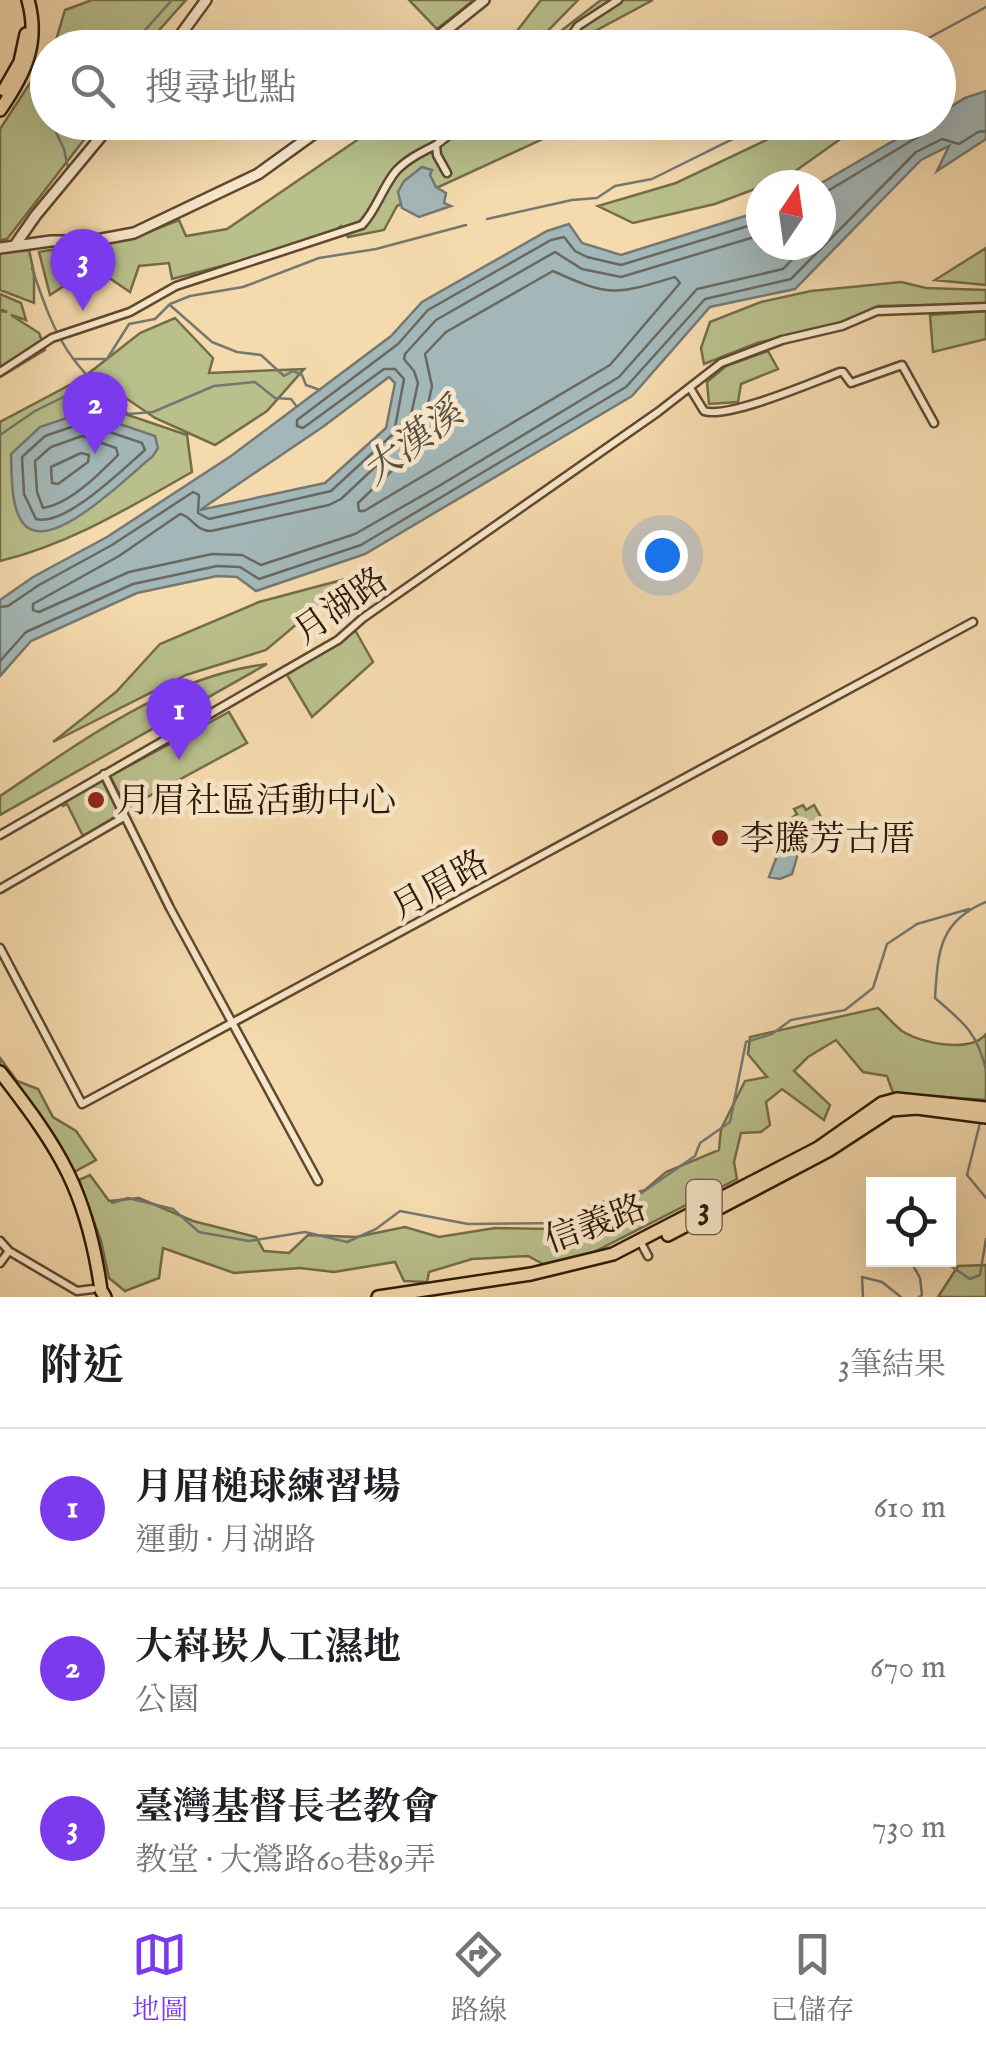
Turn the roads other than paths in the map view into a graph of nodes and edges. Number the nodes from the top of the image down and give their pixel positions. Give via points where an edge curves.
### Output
1 (25, 0) edge
2 (206, 0) edge
3 (484, 0) edge
4 (618, 0) edge
5 (33, 30) edge
6 (184, 30) edge
7 (446, 30) edge
8 (575, 30) edge
9 (30, 57) edge
10 (0, 96) edge
11 (0, 110) edge
12 (98, 140) edge
13 (305, 140) edge
14 (443, 140) edge
15 (436, 145) junction
16 (448, 173) dead end
17 (15, 246) junction
18 (0, 248) edge
19 (986, 307) edge
20 (0, 372) edge
21 (690, 388) junction
22 (934, 423) dead end
23 (973, 622) dead end
24 (104, 774) junction
25 (124, 817) junction
26 (0, 835) edge
27 (0, 890) edge
28 (0, 948) edge
29 (232, 1025) junction
30 (0, 1072) edge
31 (0, 1083) edge
32 (981, 1112) edge
33 (318, 1181) dead end
34 (0, 1241) edge
35 (9, 1251) junction
36 (0, 1264) edge
37 (97, 1293) edge
38 (418, 1295) edge
39 (378, 1297) edge

1 - 5 main road
1 - 10 main road via 26,43
2 - 6 street
3 - 7 street
4 - 8 street
9 - 11 main road
12 - 17 street
13 - 17 street via 258,174 134,233
14 - 15 street
15 - 16 street
15 - 20 street via 394,174 362,225 176,286 130,312 56,336
17 - 18 street
19 - 21 street, 月湖路 via 876,311 744,352
21 - 22 street via 704,411 714,413 840,372 851,382 902,366
21 - 24 street, 月湖路 via 338,640
23 - 29 street, 月眉路
24 - 25 street
24 - 26 street, 月湖路
25 - 27 street
25 - 29 street
28 - 29 street, 月眉路 via 82,1104
29 - 33 street
30 - 37 main road via 54,1144 76,1187 94,1238
31 - 37 main road via 49,1143 68,1181 84,1221
32 - 38 main road, 信義路 / 3 via 899,1108 644,1248
34 - 35 street
35 - 36 street
35 - 37 street via 77,1291
38 - 39 main road, 信義路 / 3

